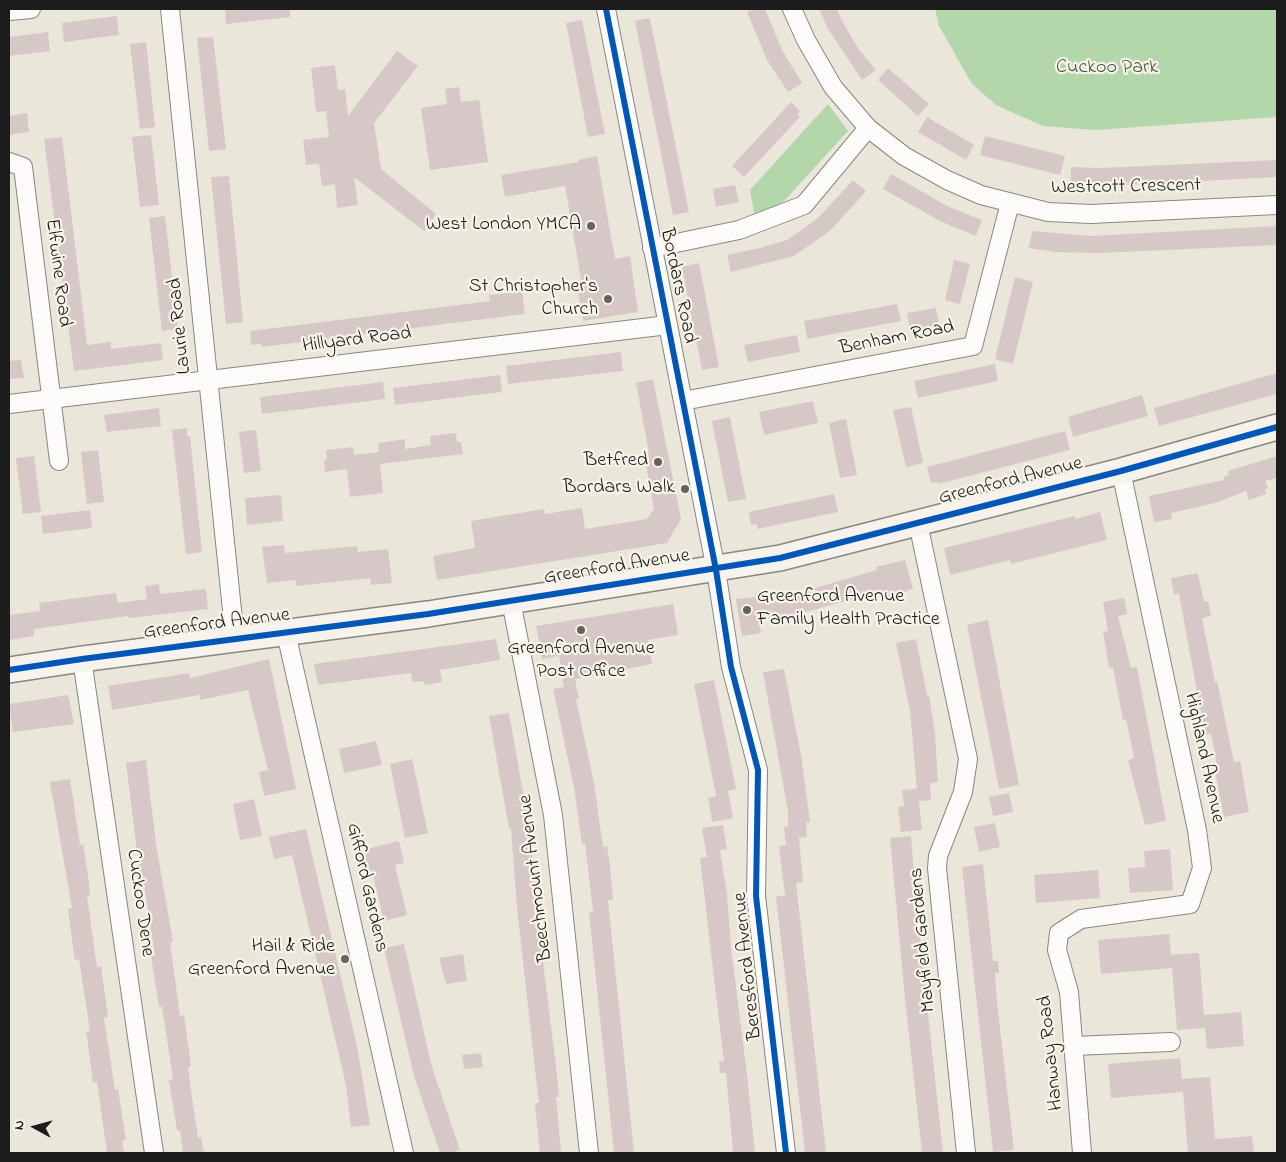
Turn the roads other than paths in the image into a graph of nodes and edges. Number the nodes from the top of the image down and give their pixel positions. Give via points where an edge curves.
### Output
1 (32, 9) edge
2 (170, 9) edge
3 (606, 9) edge
4 (792, 9) edge
5 (9, 11) edge
6 (868, 128) junction
7 (9, 162) edge
8 (1010, 203) junction
9 (1277, 205) edge
10 (652, 248) junction
11 (668, 325) junction
12 (208, 380) junction
13 (52, 398) junction
14 (683, 401) junction
15 (9, 404) edge
16 (1277, 427) edge
17 (59, 461) dead end
18 (1121, 471) junction
19 (918, 523) junction
20 (716, 570) junction
21 (511, 601) junction
22 (286, 633) junction
23 (235, 638) junction
24 (82, 659) junction
25 (9, 670) edge
26 (1057, 950) joint
27 (1171, 1042) dead end
28 (1074, 1046) junction
29 (154, 1153) edge
30 (404, 1153) edge
31 (589, 1153) edge
32 (786, 1153) edge
33 (966, 1153) edge
34 (1082, 1153) edge

1 - 5 street
2 - 12 street, Laurie Road
3 - 10 street, Bordars Road
4 - 6 street, Westcott Crescent via 832,87
6 - 8 street, Westcott Crescent via 904,156 947,180
6 - 10 street via 804,204 739,230
7 - 13 street, Elfwine Road via 23,168
8 - 9 street, Westcott Crescent via 1048,212 1091,214
8 - 14 street, Benham Road via 973,346
10 - 11 street, Bordars Road
11 - 12 street, Hillyard Road
11 - 14 street, Bordars Road
12 - 13 street, Hillyard Road
12 - 23 street, Laurie Road
13 - 15 street, Hillyard Road
13 - 17 street
14 - 20 street, Bordars Road
16 - 18 street, Greenford Avenue
18 - 19 street, Greenford Avenue
18 - 26 street, Highland Avenue via 1198,830 1202,868 1190,904 1081,919 1059,933
19 - 20 street, Greenford Avenue via 780,558
19 - 33 street, Mayfield Gardens via 968,759 963,792 938,856 937,868
20 - 21 street, Greenford Avenue
20 - 32 street, Beresford Avenue via 732,667 758,770 756,896
21 - 22 street, Greenford Avenue
21 - 31 street, Beechmount Avenue via 553,815
22 - 23 street, Greenford Avenue
22 - 30 street, Gifford Gardens
23 - 24 street, Greenford Avenue
24 - 25 street, Greenford Avenue
24 - 29 street, Cuckoo Dene
26 - 28 street, Hanway Road via 1069,992
27 - 28 street
28 - 34 street, Hanway Road

